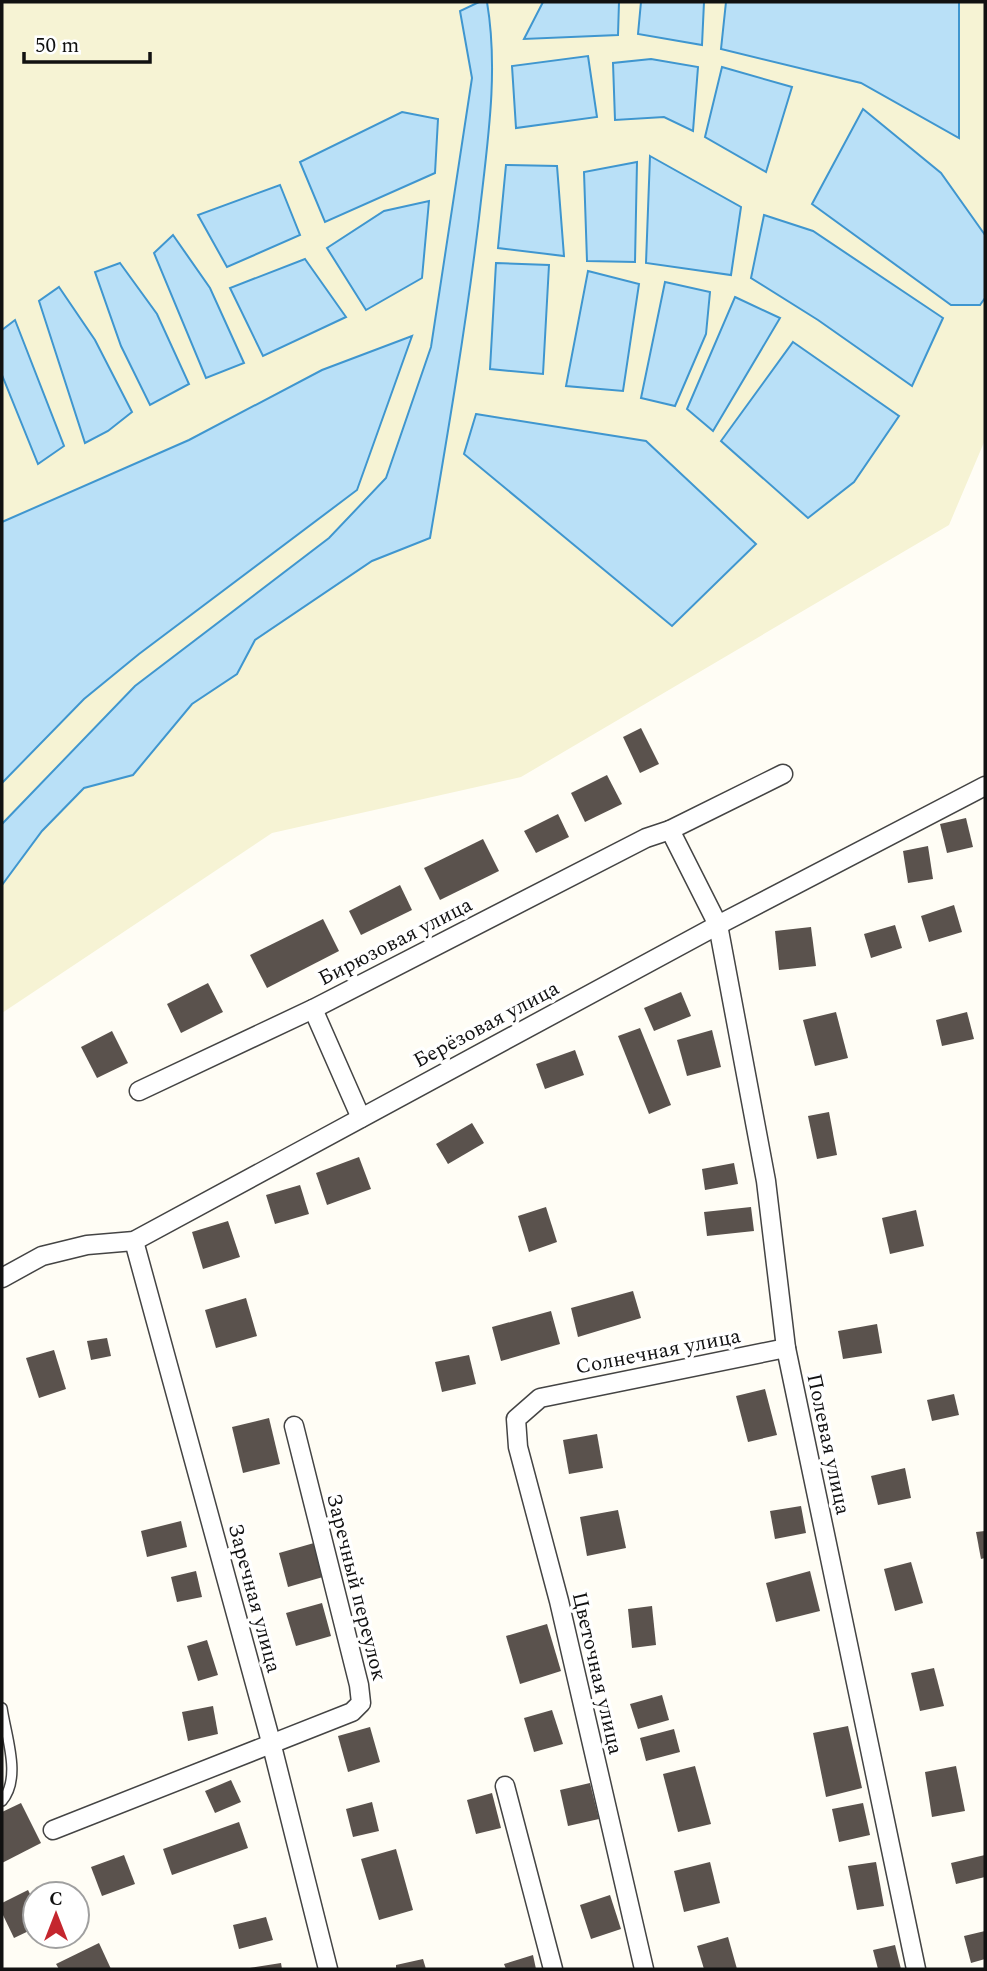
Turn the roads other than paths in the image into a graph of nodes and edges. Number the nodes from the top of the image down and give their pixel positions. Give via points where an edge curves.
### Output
1 (783, 774) dead end
2 (985, 786) edge
3 (670, 830) junction
4 (718, 925) junction
5 (313, 1009) junction
6 (139, 1091) dead end
7 (361, 1118) junction
8 (134, 1241) junction
9 (2, 1278) edge
10 (786, 1348) junction
11 (540, 1398) joint
12 (294, 1426) dead end
13 (2, 1708) edge
14 (271, 1742) junction
15 (505, 1786) dead end
16 (2, 1801) edge
17 (53, 1830) dead end
18 (328, 1969) edge
19 (553, 1969) edge
20 (644, 1969) edge
21 (916, 1969) edge

1 - 3 street, Бирюзовая улица
2 - 4 street, Берёзовая улица
3 - 4 street
3 - 5 street, Бирюзовая улица via 646,838
4 - 7 street, Берёзовая улица
4 - 10 street, Полевая улица via 766,1181
5 - 6 street, Бирюзовая улица
5 - 7 street
7 - 8 street, Берёзовая улица
8 - 9 street, Берёзовая улица via 87,1245 42,1256
8 - 14 street, Заречная улица
10 - 11 street, Солнечная улица
10 - 21 street, Полевая улица
11 - 20 street, Цветочная улица via 516,1419 518,1447
12 - 14 street, Заречный переулок via 361,1703 352,1712
13 - 16 lane via 13,1777
14 - 17 street
14 - 18 street, Заречная улица
15 - 19 street

